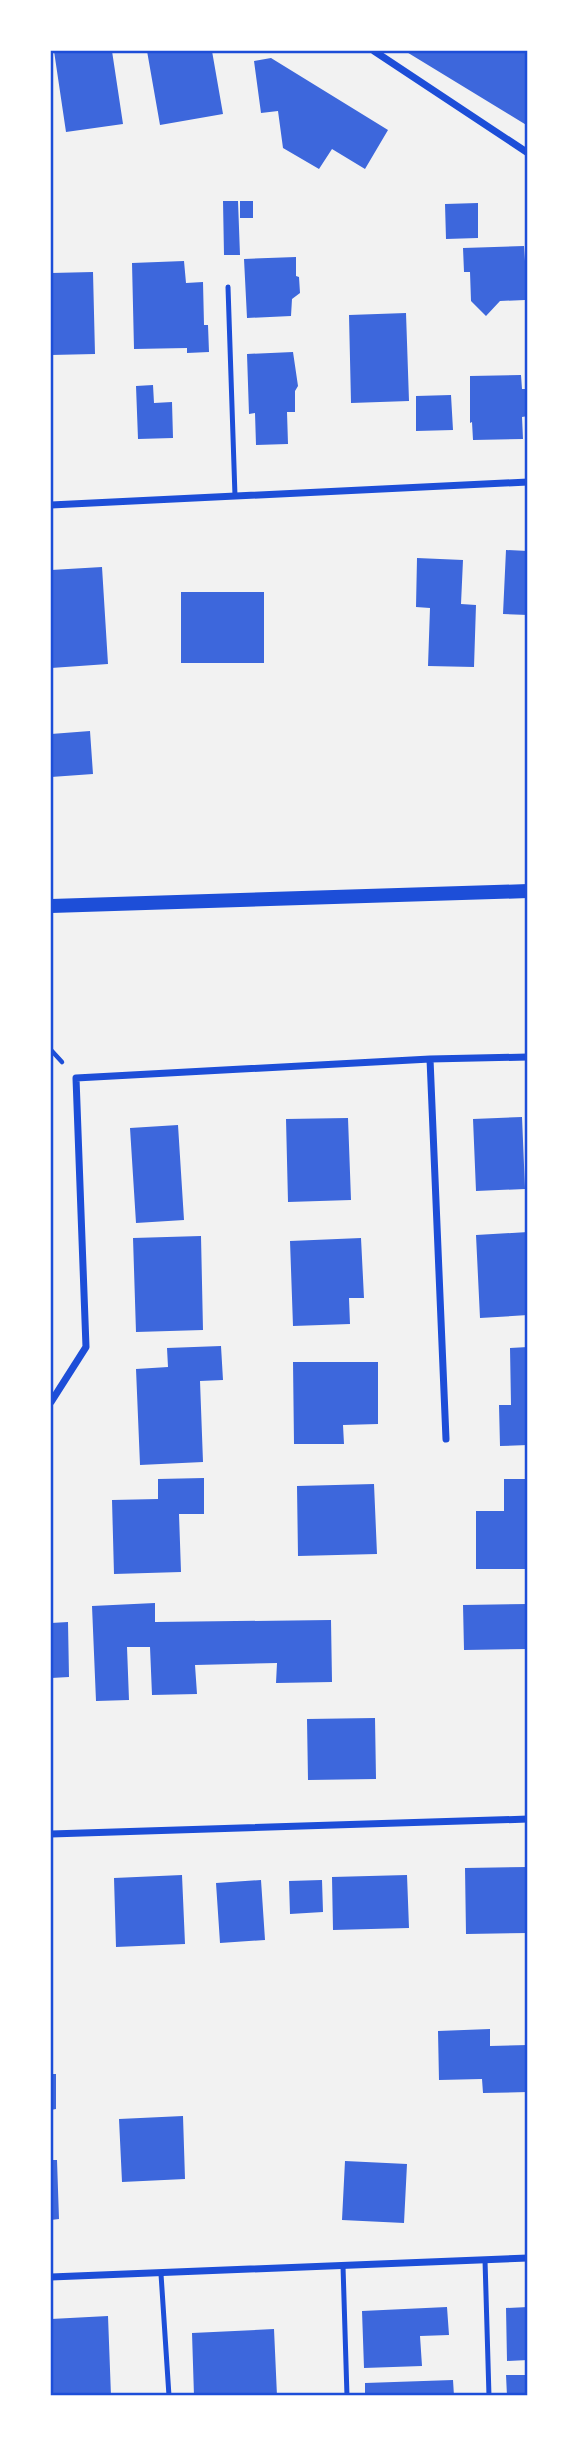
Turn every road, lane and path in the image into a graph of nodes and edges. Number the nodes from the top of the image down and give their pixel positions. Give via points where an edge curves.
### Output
1 (374, 51) edge
2 (528, 153) edge
3 (229, 287) dead end
4 (528, 482) edge
5 (235, 496) junction
6 (51, 505) edge
7 (528, 891) edge
8 (51, 906) edge
9 (528, 1057) edge
10 (430, 1059) junction
11 (51, 1402) edge
12 (446, 1439) dead end
13 (528, 1819) edge
14 (51, 1834) edge
15 (528, 2258) edge
16 (485, 2260) junction
17 (342, 2266) junction
18 (161, 2274) junction
19 (51, 2277) edge
20 (169, 2396) edge
21 (347, 2396) edge
22 (489, 2396) edge

1 - 2 street
3 - 5 lane
4 - 5 street
5 - 6 street
7 - 8 main road
9 - 10 street
10 - 11 street via 76,1078 86,1347
10 - 12 street
13 - 14 street
15 - 16 street
16 - 17 street
16 - 22 lane
17 - 18 street
17 - 21 lane
18 - 19 street
18 - 20 lane

